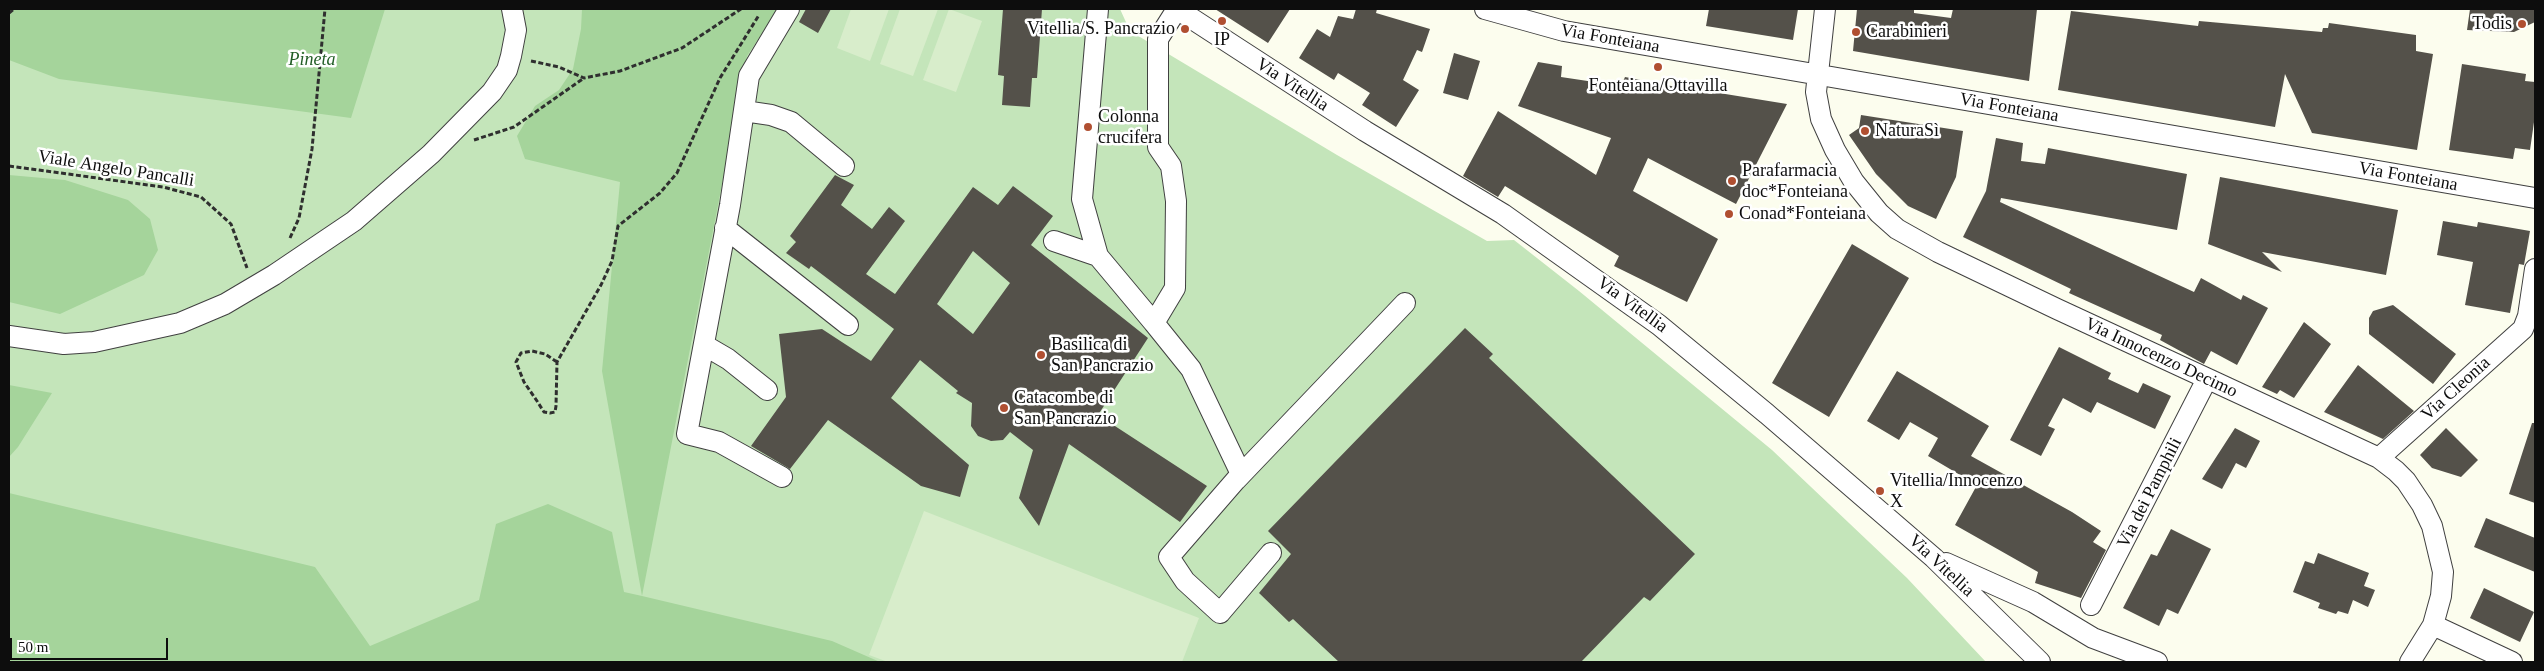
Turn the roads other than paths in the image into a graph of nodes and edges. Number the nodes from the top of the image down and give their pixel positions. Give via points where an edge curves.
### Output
1 (512, 9) edge
2 (789, 9) edge
3 (1098, 9) edge
4 (1177, 9) edge
5 (1485, 9) edge
6 (1825, 9) edge
7 (1522, 14) edge
8 (1818, 75) junction
9 (744, 110) junction
10 (844, 166) dead end
11 (2535, 198) edge
12 (725, 228) junction
13 (1054, 241) dead end
14 (1098, 256) junction
15 (2535, 269) edge
16 (1405, 303) dead end
17 (2531, 316) edge
18 (1154, 323) junction
19 (848, 325) dead end
20 (9, 336) edge
21 (704, 345) junction
22 (2207, 380) junction
23 (767, 390) dead end
24 (2378, 458) junction
25 (782, 477) dead end
26 (1236, 480) junction
27 (1271, 553) dead end
28 (1934, 558) junction
29 (2092, 605) dead end
30 (2433, 625) junction
31 (2040, 662) edge
32 (2156, 662) edge
33 (2410, 662) edge
34 (2512, 662) edge

1 - 20 street via 516,30 511,56 507,70 492,92 431,154 354,221 255,287 188,321 94,342 64,344
2 - 9 street via 749,76
3 - 14 street via 1082,199
4 - 18 street via 1158,39 1158,147 1171,166 1176,201 1175,288
4 - 28 street, Via Vitellia via 1365,131 1503,214 1621,296 1695,353
5 - 7 street, Via Fonteiana
6 - 8 street, Via Innocenzo Decimo
7 - 8 street, Via Fonteiana via 1564,31
8 - 11 street, Via Fonteiana
8 - 22 street, Via Innocenzo Decimo via 1818,109 1835,150 1862,193 1897,229 1938,252
9 - 10 street via 791,122
9 - 12 street
12 - 19 street
12 - 21 street
13 - 14 street
14 - 18 street
15 - 17 street
16 - 26 street
17 - 24 street, Via Cleonia via 2523,329
18 - 26 street via 1191,369 1241,474
21 - 23 street via 728,359
21 - 25 street via 687,434 719,442
22 - 24 street, Via Innocenzo Decimo
22 - 29 street, Via dei Pamphili
24 - 30 street, Via Innocenzo Decimo via 2406,481 2432,526 2443,572
26 - 27 street via 1169,557 1185,581 1220,614
28 - 31 street, Via Vitellia
28 - 32 street via 2033,602 2093,638
30 - 33 street, Via Innocenzo Decimo
30 - 34 street

